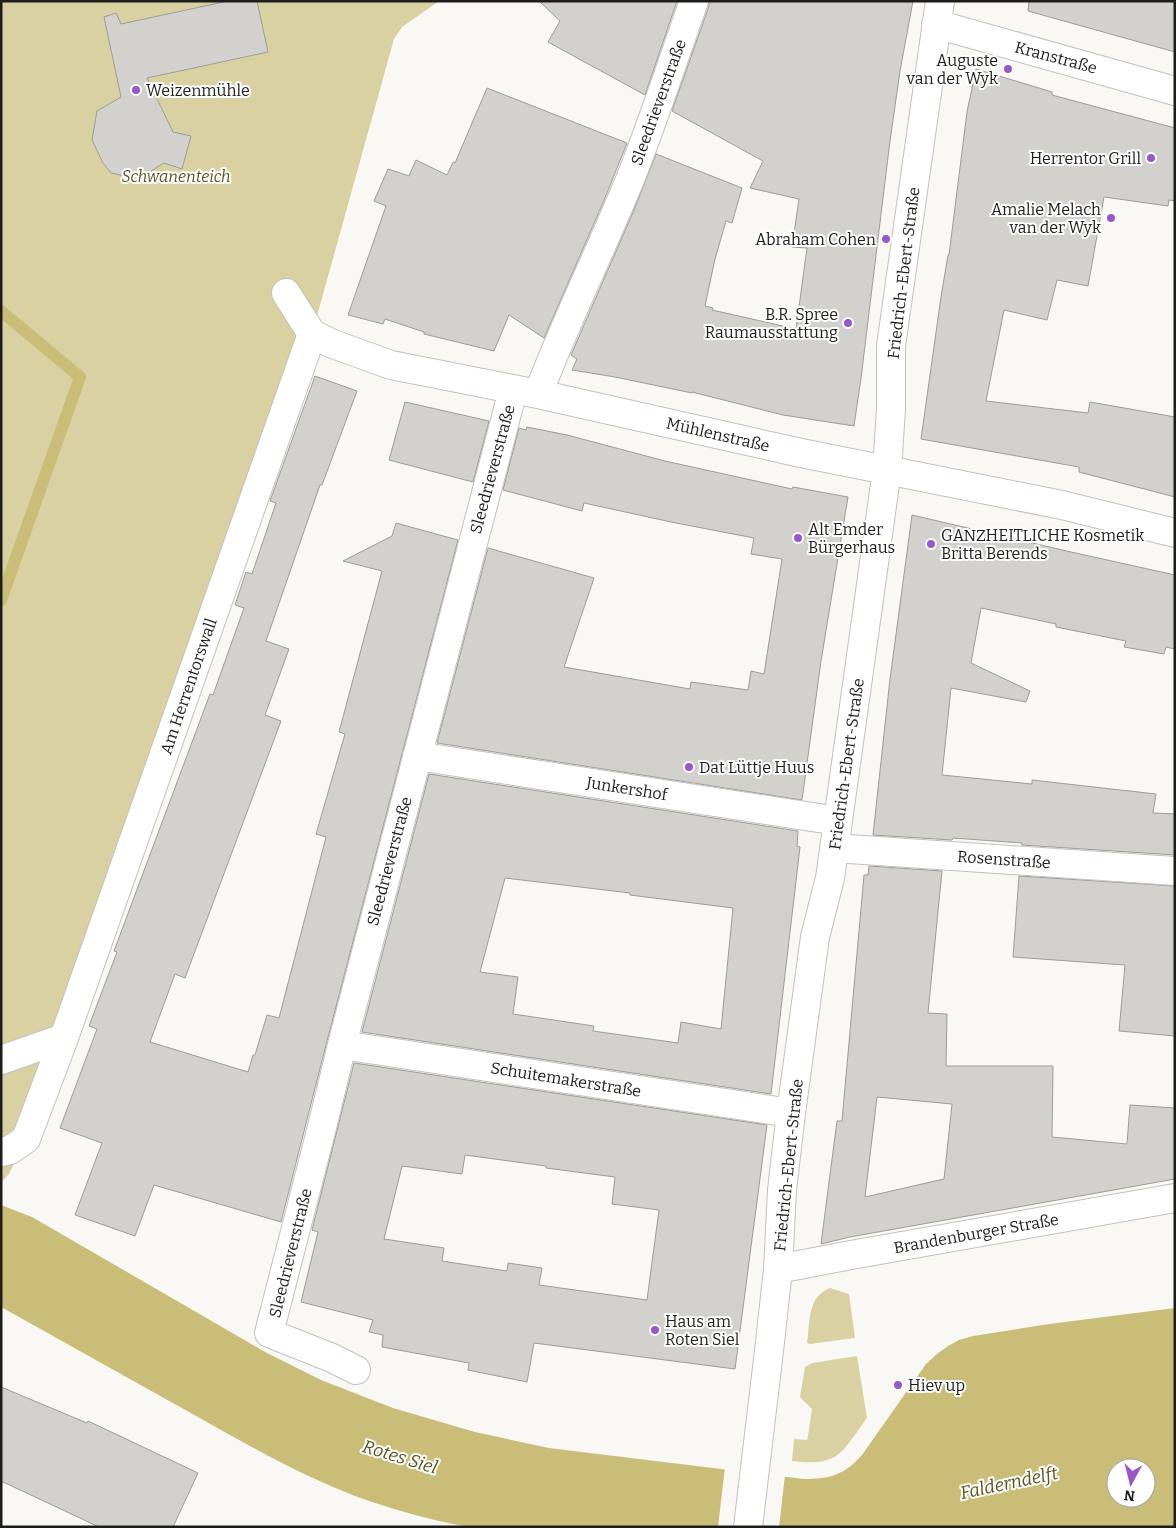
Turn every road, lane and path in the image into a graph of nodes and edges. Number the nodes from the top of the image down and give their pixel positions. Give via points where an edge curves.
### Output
1 (694, 1) edge
2 (938, 13) edge
3 (1175, 91) edge
4 (286, 293) dead end
5 (312, 334) junction
6 (526, 392) junction
7 (887, 470) junction
8 (1175, 533) edge
9 (417, 756) junction
10 (838, 821) junction
11 (834, 848) junction
12 (1175, 871) edge
13 (64, 1038) junction
14 (342, 1045) junction
15 (1, 1060) edge
16 (791, 1113) junction
17 (1, 1152) edge
18 (1175, 1198) edge
19 (778, 1269) junction
20 (356, 1370) dead end
21 (748, 1527) edge

1 - 6 street, Sleedrieverstraße via 631,177 563,331
2 - 3 street, Kranstraße
2 - 7 street, Friedrich-Ebert-Straße via 891,346
4 - 5 street
5 - 6 street, Mühlenstraße via 390,365
5 - 13 street, Am Herrentorswall
6 - 7 street, Mühlenstraße
6 - 9 street, Sleedrieverstraße
7 - 8 street, Mühlenstraße via 1062,505
7 - 10 street, Friedrich-Ebert-Straße
9 - 10 street, Junkershof
9 - 14 street, Sleedrieverstraße
10 - 11 street, Friedrich-Ebert-Straße
11 - 12 street, Rosenstraße
11 - 16 street, Friedrich-Ebert-Straße via 815,937
13 - 15 street
13 - 17 street, Am Herrentorswall via 26,1138 10,1150
14 - 16 street, Schuitemakerstraße
14 - 20 street, Sleedrieverstraße via 269,1333
16 - 19 street, Friedrich-Ebert-Straße via 782,1190
18 - 19 street, Brandenburger Straße
19 - 21 street, Friedrich-Ebert-Straße

